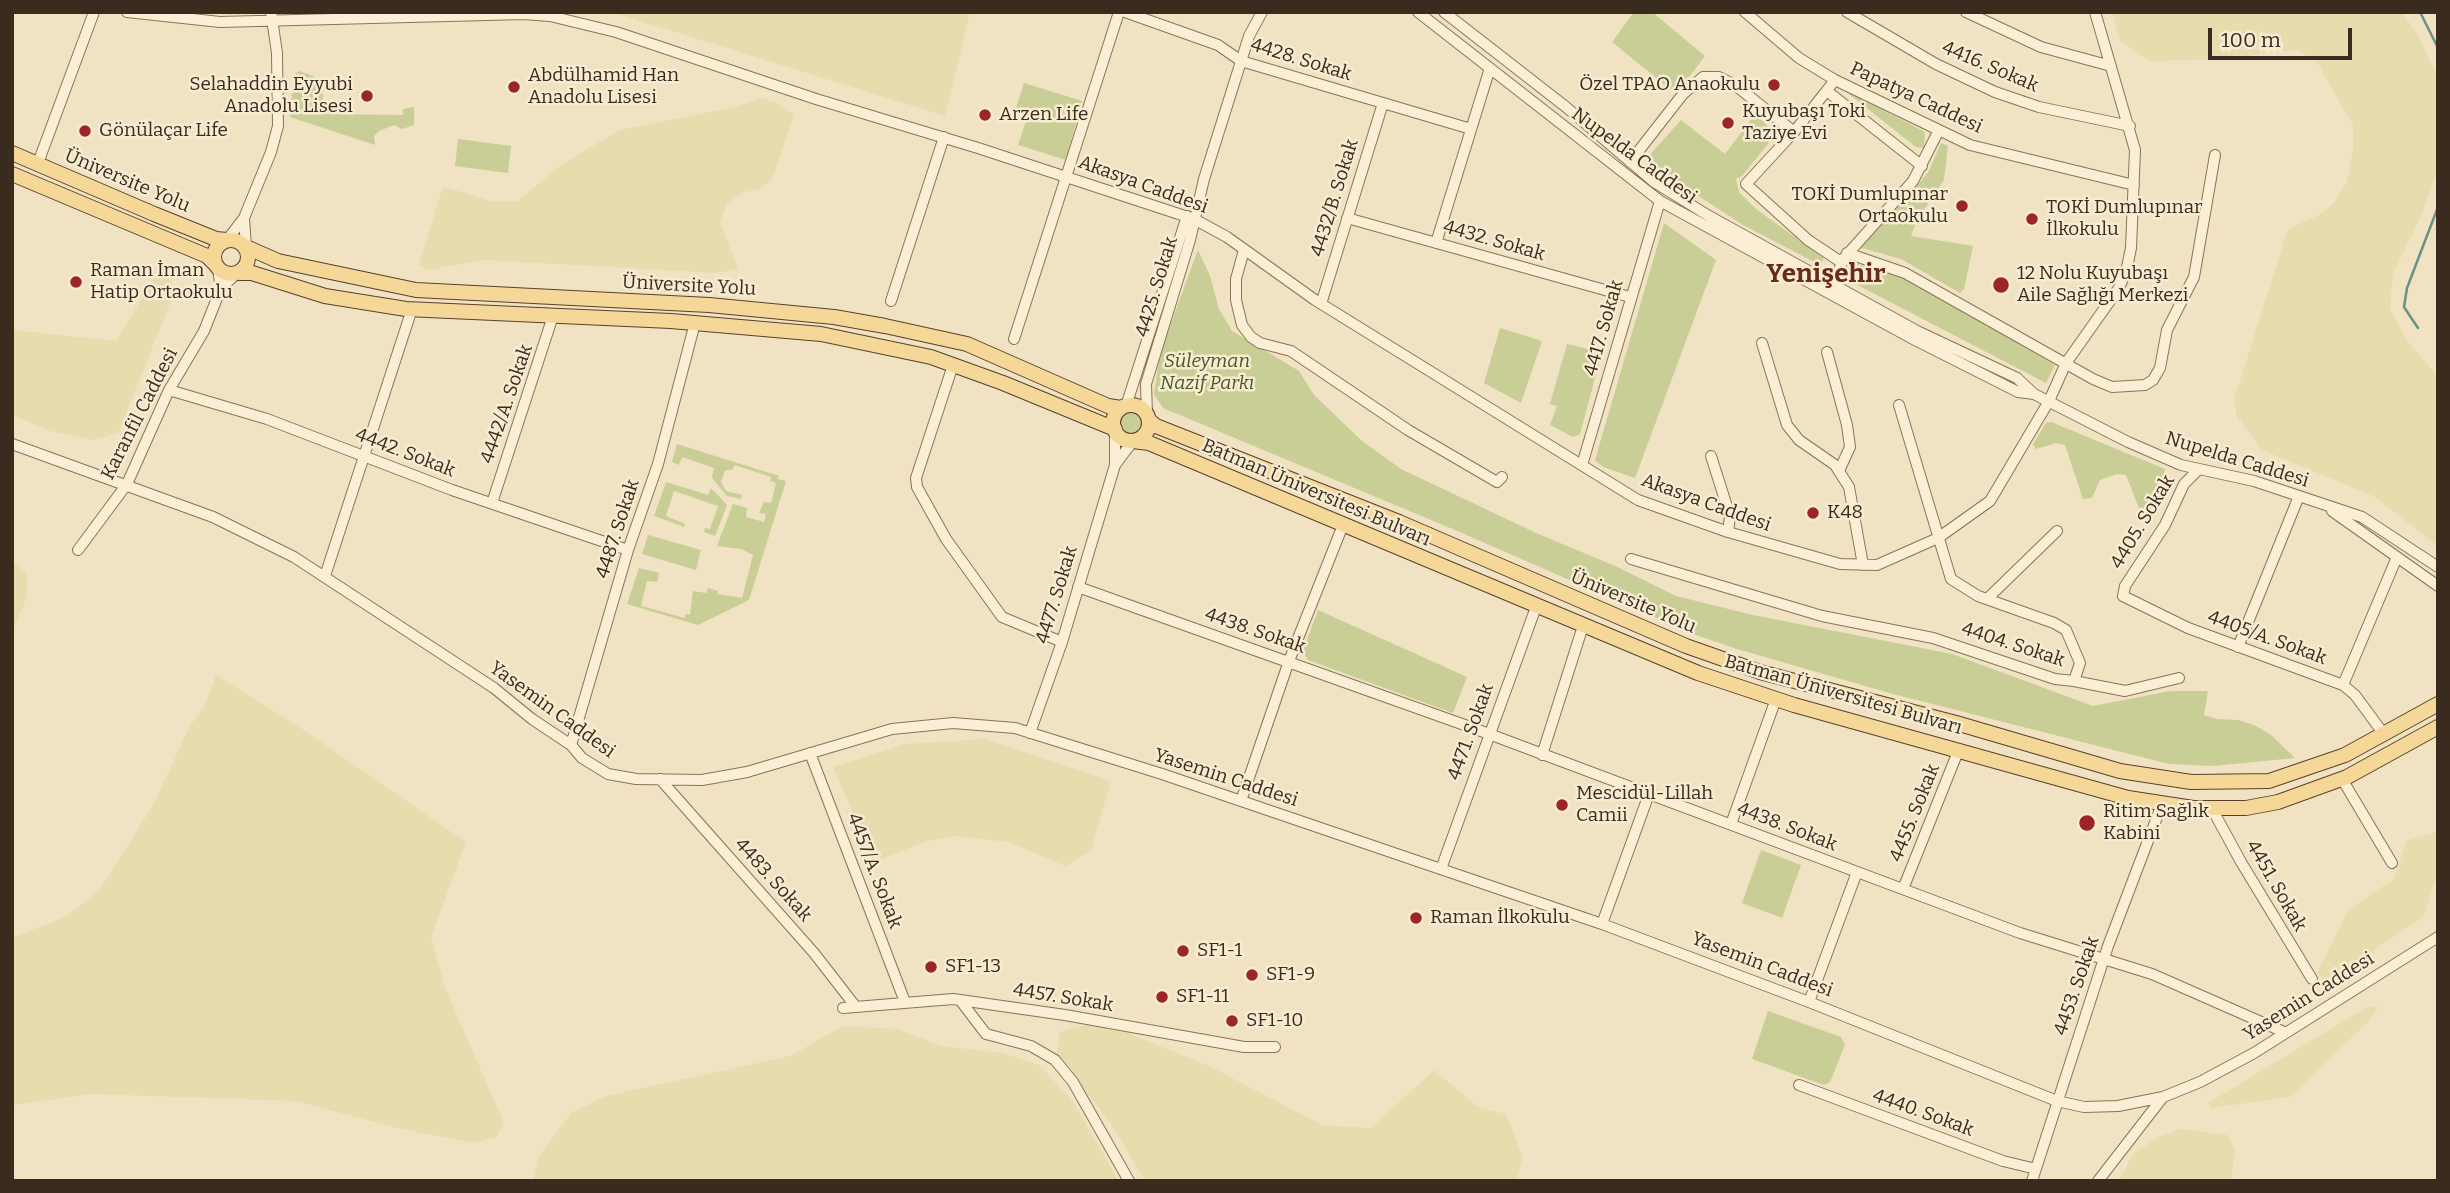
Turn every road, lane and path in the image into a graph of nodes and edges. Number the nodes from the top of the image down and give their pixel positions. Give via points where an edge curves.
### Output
1 (94, 12) edge
2 (127, 12) edge
3 (1119, 12) edge
4 (1125, 12) edge
5 (1262, 12) edge
6 (1418, 12) edge
7 (1444, 12) edge
8 (1745, 12) edge
9 (1847, 12) edge
10 (1966, 12) edge
11 (2095, 12) edge
12 (272, 17) edge
13 (1241, 61) junction
14 (2111, 66) junction
15 (1490, 68) junction
16 (1835, 80) junction
17 (1827, 91) junction
18 (1383, 103) junction
19 (2130, 126) junction
20 (1471, 129) junction
21 (1939, 130) junction
22 (1794, 132) junction
23 (944, 138) junction
24 (12, 153) edge
25 (2215, 155) dead end
26 (1630, 162) junction
27 (38, 163) junction
28 (1922, 166) junction
29 (12, 174) edge
30 (1067, 176) junction
31 (2134, 185) junction
32 (1660, 201) junction
33 (1191, 217) junction
34 (244, 218) junction
35 (1347, 218) junction
36 (227, 240) junction
37 (1436, 243) junction
38 (246, 247) junction
39 (1244, 250) junction
40 (1844, 258) junction
41 (217, 267) junction
42 (237, 274) junction
43 (221, 288) junction
44 (1831, 289) junction
45 (1630, 297) junction
46 (891, 301) dead end
47 (1321, 304) junction
48 (412, 309) junction
49 (553, 316) junction
50 (695, 323) junction
51 (1014, 339) dead end
52 (1762, 343) dead end
53 (1827, 352) dead end
54 (2066, 363) junction
55 (953, 365) junction
56 (169, 390) junction
57 (2049, 401) junction
58 (1899, 405) dead end
59 (1123, 407) junction
60 (1148, 417) junction
61 (1115, 429) junction
62 (1133, 441) junction
63 (12, 444) edge
64 (1710, 456) dead end
65 (366, 457) junction
66 (1582, 465) junction
67 (1115, 466) junction
68 (2199, 469) junction
69 (1839, 471) junction
70 (1502, 477) dead end
71 (127, 484) junction
72 (2299, 496) junction
73 (2318, 502) junction
74 (492, 503) junction
75 (1343, 525) junction
76 (2057, 531) dead end
77 (1728, 533) junction
78 (1938, 538) junction
79 (78, 550) dead end
80 (628, 550) junction
81 (2397, 557) junction
82 (1631, 559) dead end
83 (1863, 565) junction
84 (2438, 567) edge
85 (325, 576) junction
86 (2438, 586) edge
87 (1078, 587) junction
88 (2123, 596) joint
89 (1987, 599) junction
90 (1536, 607) junction
91 (1583, 626) junction
92 (1062, 642) junction
93 (2238, 647) junction
94 (1289, 661) junction
95 (2179, 678) dead end
96 (2074, 681) junction
97 (2343, 685) junction
98 (1776, 699) junction
99 (2438, 704) edge
100 (2438, 727) edge
101 (1030, 733) junction
102 (2383, 733) junction
103 (1489, 735) junction
104 (571, 745) junction
105 (1959, 749) junction
106 (810, 753) junction
107 (1542, 755) junction
108 (660, 779) junction
109 (2342, 779) junction
110 (1649, 794) junction
111 (1241, 801) junction
112 (2162, 804) junction
113 (2216, 808) junction
114 (1731, 824) junction
115 (2392, 863) dead end
116 (1441, 869) junction
117 (1857, 872) junction
118 (1903, 889) junction
119 (1602, 924) junction
120 (2438, 937) edge
121 (2104, 960) junction
122 (2312, 979) dead end
123 (960, 1000) junction
124 (905, 1002) junction
125 (1809, 1002) junction
126 (856, 1007) junction
127 (843, 1008) dead end
128 (2284, 1032) junction
129 (1275, 1048) dead end
130 (1799, 1085) dead end
131 (2163, 1097) junction
132 (2057, 1101) junction
133 (2036, 1169) junction
134 (1129, 1181) edge
135 (2032, 1181) edge
136 (2098, 1181) edge

1 - 27 street
2 - 12 street, Akasya Caddesi via 220,22
3 - 30 street
4 - 13 street, 4428. Sokak via 1218,45
5 - 13 street, 4425. Sokak
6 - 15 street, Nupelda Caddesi
7 - 26 street, Nupelda Caddesi
8 - 16 street, Papatya Caddesi via 1799,58
9 - 19 street, 4416. Sokak via 1995,92 2039,107
10 - 14 street via 2041,47
11 - 14 street, Akasya Caddesi
12 - 23 street, Akasya Caddesi via 550,16 616,32
12 - 34 street via 278,126
13 - 18 street, 4428. Sokak
13 - 33 street, 4425. Sokak
14 - 19 street, Akasya Caddesi
15 - 20 street
15 - 32 street, Nupelda Caddesi
16 - 17 street
16 - 21 street, Papatya Caddesi
17 - 22 street
17 - 28 street
18 - 20 street, 4428. Sokak
18 - 35 street, 4432/B. Sokak
19 - 31 street, Akasya Caddesi
20 - 37 street
21 - 28 street
21 - 31 street, Papatya Caddesi via 1970,145
22 - 26 street via 1735,85 1719,77 1703,77 1683,94
22 - 40 street via 1749,179 1748,189 1808,240
23 - 30 street, Akasya Caddesi
23 - 46 street
24 - 27 main road, Üniversite Yolu
25 - 54 street via 2194,277 2168,330 2153,380 2145,385 2112,387
26 - 44 street, Nupelda Caddesi via 1686,202
27 - 36 main road, Üniversite Yolu via 166,219
28 - 40 street
29 - 41 main road via 208,256
30 - 33 street, Akasya Caddesi
30 - 51 street
31 - 54 street, Akasya Caddesi via 2126,272
32 - 44 street, Nupelda Caddesi
32 - 45 street, 4417. Sokak
33 - 39 street, Akasya Caddesi
33 - 59 street
33 - 60 street, 4425. Sokak via 1146,384
34 - 36 street
34 - 38 street
35 - 37 street, 4432. Sokak
35 - 47 street, 4432/B. Sokak
36 - 38 main road
36 - 41 main road via 216,247
37 - 45 street, 4432. Sokak
38 - 42 main road via 248,264
38 - 59 main road, Üniversite Yolu via 278,261 416,290 720,306 885,326 967,344 1108,406
39 - 47 street, Akasya Caddesi
39 - 70 street via 1236,300 1242,325 1251,337 1291,351 1408,430 1497,482
40 - 44 street
40 - 54 street via 1905,272
41 - 42 main road
41 - 43 street
42 - 43 street
42 - 48 main road via 252,273 325,296
43 - 56 street, Karanfil Caddesi via 204,331
44 - 57 street, Nupelda Caddesi via 2018,392
45 - 66 street, 4417. Sokak
47 - 66 street, Akasya Caddesi
48 - 49 main road
48 - 65 street
49 - 50 main road
49 - 74 street, 4442/A. Sokak
50 - 55 main road via 821,334
50 - 80 street, 4487. Sokak via 658,464
52 - 69 street via 1787,425
53 - 69 street via 1850,447
54 - 57 street, Akasya Caddesi
55 - 61 main road
55 - 92 street via 916,478 917,487 946,539 1002,617
56 - 65 street, 4442. Sokak via 267,419
56 - 71 street, Karanfil Caddesi
57 - 68 street, Nupelda Caddesi via 2128,443
57 - 78 street, Akasya Caddesi via 1990,501
58 - 78 street, 4404. Sokak
59 - 60 main road via 1138,406
59 - 61 main road via 1114,418
60 - 62 main road via 1146,432
60 - 102 main road, Üniversite Yolu via 1156,426 1760,673 2120,771 2191,782 2269,781 2345,755
61 - 62 main road via 1122,438
61 - 67 street
62 - 67 street
62 - 75 main road, Batman Üniversitesi Bulvarı via 1149,443
63 - 71 street, Yasemin Caddesi
64 - 77 street via 1730,516
65 - 74 street, 4442. Sokak
65 - 85 street
66 - 77 street, Akasya Caddesi via 1638,500
67 - 87 street, 4477. Sokak
68 - 72 street, Nupelda Caddesi
68 - 88 street, 4405. Sokak via 2184,484
69 - 83 street via 1849,487
71 - 79 street, Karanfil Caddesi
71 - 85 street, Yasemin Caddesi via 213,517
72 - 73 street, Nupelda Caddesi
72 - 93 street
73 - 81 street, Nupelda Caddesi
73 - 84 street, Nupelda Caddesi via 2362,517
74 - 80 street, 4442. Sokak
75 - 90 main road, Batman Üniversitesi Bulvarı
75 - 94 street
76 - 89 street
77 - 83 street, Akasya Caddesi via 1840,564
78 - 83 street, Akasya Caddesi via 1877,565
78 - 89 street, 4404. Sokak via 1951,579
80 - 104 street, 4487. Sokak
81 - 86 street, Nupelda Caddesi
81 - 97 street
82 - 96 street, 4404. Sokak via 1822,616 1933,638 2055,680
85 - 104 street, Yasemin Caddesi
87 - 92 street, 4477. Sokak
87 - 94 street, 4438. Sokak
88 - 93 street, 4405/A. Sokak
89 - 96 street, 4404. Sokak via 2066,630 2080,663
90 - 91 main road, Batman Üniversitesi Bulvarı
90 - 103 street, 4471. Sokak
91 - 98 main road, Batman Üniversitesi Bulvarı
91 - 107 street
92 - 101 street, 4477. Sokak
93 - 97 street, 4405/A. Sokak
94 - 103 street, 4438. Sokak
94 - 111 street
95 - 96 street via 2124,691
97 - 102 street, 4405/A. Sokak
98 - 105 main road, Batman Üniversitesi Bulvarı
98 - 114 street
99 - 102 main road, Üniversite Yolu
100 - 109 main road, Batman Üniversitesi Bulvarı
101 - 106 street, Yasemin Caddesi via 953,723 892,729
101 - 111 street, Yasemin Caddesi
103 - 107 street, 4438. Sokak
103 - 116 street, 4471. Sokak
104 - 108 street, Yasemin Caddesi via 608,774
105 - 112 main road, Batman Üniversitesi Bulvarı
105 - 118 street, 4455. Sokak
106 - 108 street, Yasemin Caddesi via 747,772
106 - 124 street, 4457/A. Sokak
107 - 110 street, 4438. Sokak
108 - 126 street, 4483. Sokak
109 - 113 main road, Batman Üniversitesi Bulvarı via 2278,802
109 - 115 street
110 - 114 street, 4438. Sokak
110 - 119 street
111 - 116 street, Yasemin Caddesi
112 - 113 main road, Batman Üniversitesi Bulvarı
112 - 121 street, 4453. Sokak
113 - 122 street, 4451. Sokak via 2235,850
114 - 117 street, 4438. Sokak
116 - 119 street, Yasemin Caddesi
117 - 118 street, 4438. Sokak
117 - 125 street
118 - 121 street, 4438. Sokak
119 - 125 street, Yasemin Caddesi
120 - 128 street, Yasemin Caddesi
121 - 128 street, 4438. Sokak via 2152,974
121 - 132 street, 4453. Sokak
123 - 124 street, 4457. Sokak
123 - 129 street, 4457. Sokak via 1244,1047
123 - 134 street via 986,1034 1031,1046 1055,1060 1073,1082
124 - 126 street, 4457. Sokak
125 - 132 street, Yasemin Caddesi
126 - 127 street, 4457. Sokak
128 - 131 street, Yasemin Caddesi via 2254,1053
130 - 133 street, 4440. Sokak
131 - 132 street, Yasemin Caddesi via 2084,1107
131 - 136 street
132 - 133 street, 4453. Sokak
133 - 135 street, 4453. Sokak

